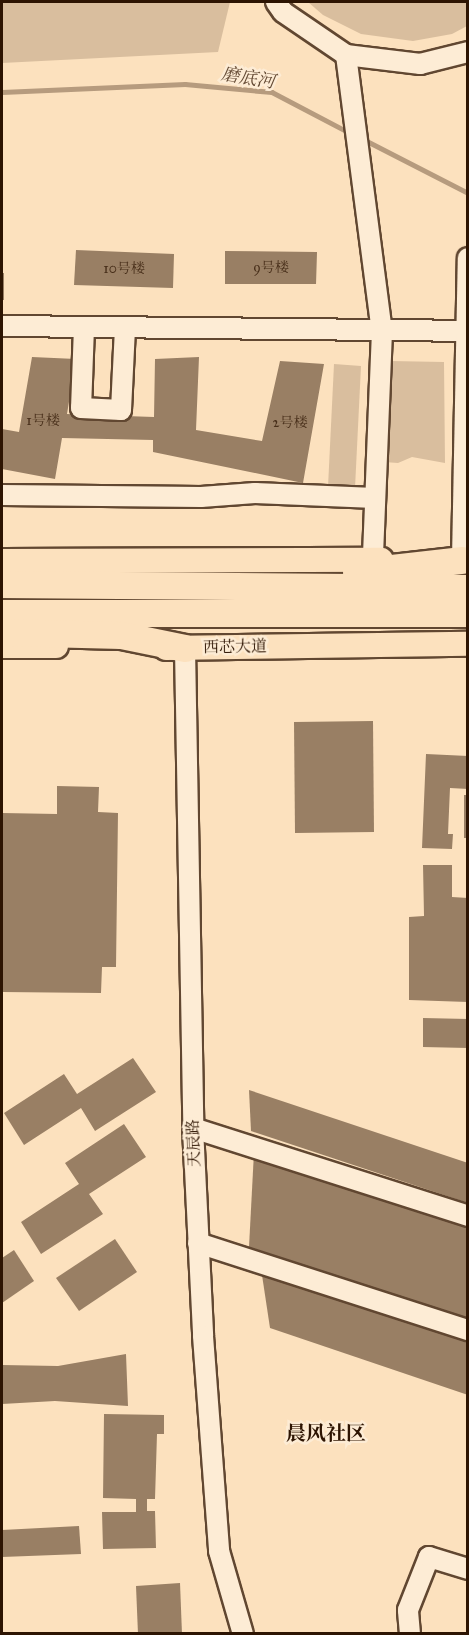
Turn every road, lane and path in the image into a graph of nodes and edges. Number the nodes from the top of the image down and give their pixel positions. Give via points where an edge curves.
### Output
1 (276, 2) edge
2 (468, 52) edge
3 (346, 55) junction
4 (468, 258) edge
5 (2, 326) edge
6 (84, 327) junction
7 (125, 328) junction
8 (382, 331) junction
9 (467, 331) edge
10 (2, 495) edge
11 (375, 498) junction
12 (465, 501) edge
13 (465, 560) edge
14 (373, 561) junction
15 (4, 576) edge
16 (468, 588) edge
17 (2, 613) edge
18 (468, 613) edge
19 (2, 632) edge
20 (468, 645) edge
21 (2, 646) edge
22 (185, 648) junction
23 (193, 1128) junction
24 (468, 1216) edge
25 (198, 1243) junction
26 (468, 1330) edge
27 (468, 1569) edge
28 (243, 1634) edge
29 (410, 1634) edge

1 - 3 street via 283,12
2 - 3 street via 420,64
3 - 8 street
4 - 9 street
5 - 6 street
6 - 7 street
6 - 7 street via 81,408 121,410
7 - 8 street
8 - 9 street
8 - 11 street
9 - 12 street
10 - 11 street via 201,497 255,493
11 - 14 street
12 - 13 street
13 - 14 main road
13 - 15 highway via 354,572
14 - 15 main road
15 - 16 highway
17 - 18 highway, 西芯大道
19 - 22 highway via 121,635
20 - 22 main road, 西芯大道
21 - 22 main road, 西芯大道
22 - 23 street, 天辰路
23 - 24 street
23 - 25 street, 天辰路
25 - 26 street
25 - 28 street, 天辰路 via 219,1551
27 - 29 street via 429,1557 408,1610

